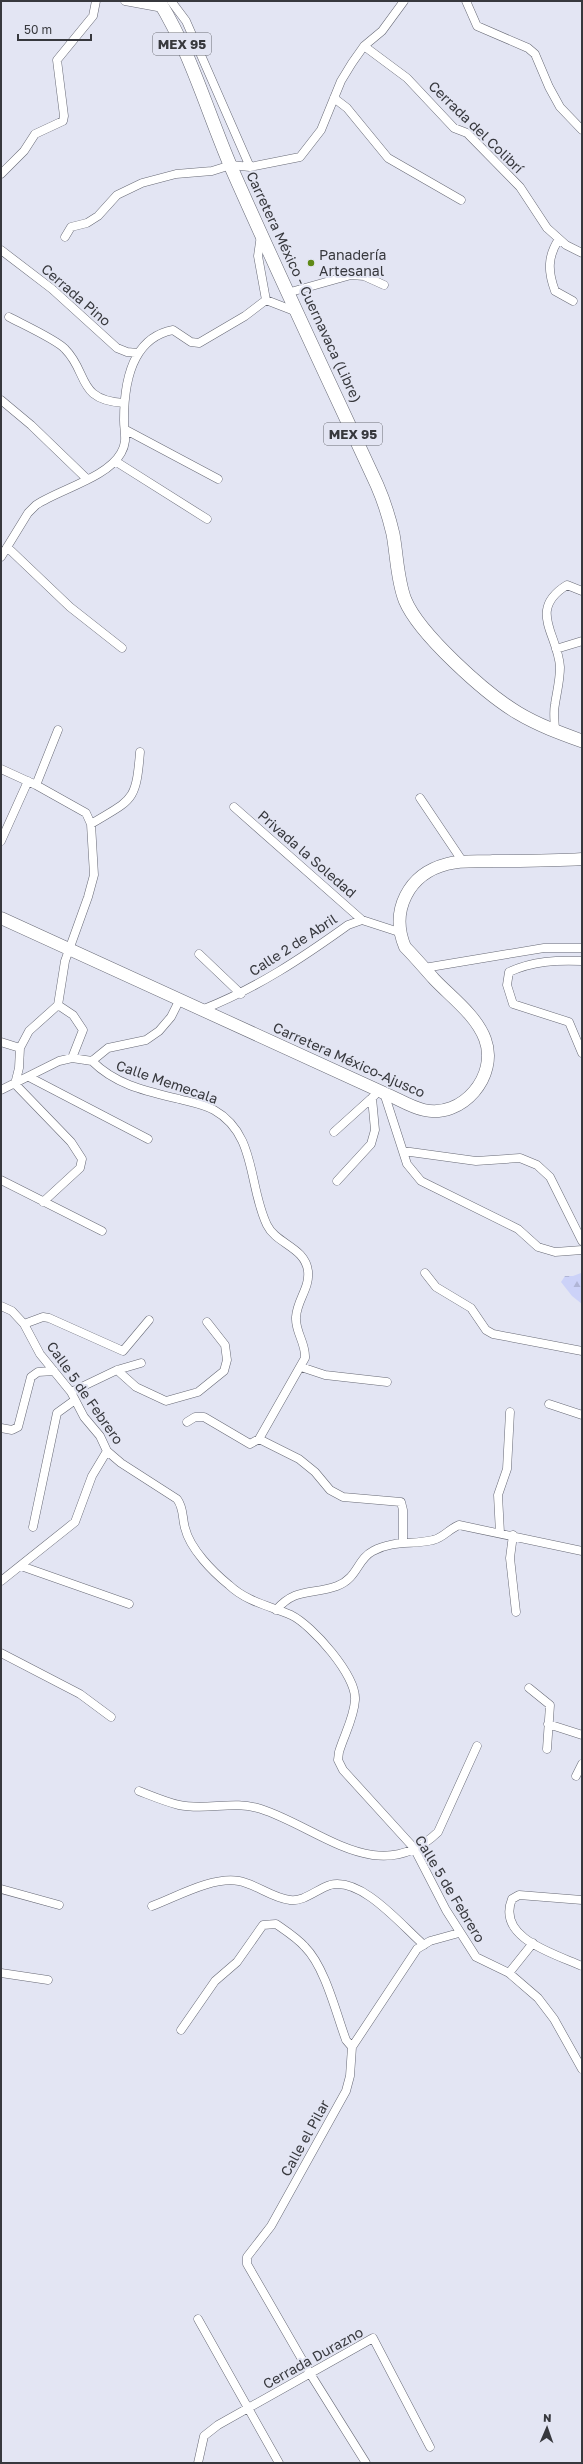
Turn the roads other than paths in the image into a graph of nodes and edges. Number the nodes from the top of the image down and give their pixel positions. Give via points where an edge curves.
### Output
1 (96, 1) edge
2 (125, 1) edge
3 (404, 1) edge
4 (466, 1) edge
5 (164, 3) edge
6 (364, 46) junction
7 (334, 98) junction
8 (582, 130) edge
9 (230, 164) junction
10 (250, 167) junction
11 (1, 174) edge
12 (461, 200) dead end
13 (261, 235) junction
14 (65, 237) dead end
15 (559, 239) junction
16 (1, 250) edge
17 (582, 254) edge
18 (384, 285) dead end
19 (287, 293) junction
20 (266, 300) junction
21 (573, 301) dead end
22 (297, 312) junction
23 (9, 317) dead end
24 (138, 353) junction
25 (1, 400) edge
26 (124, 403) junction
27 (126, 430) junction
28 (115, 461) junction
29 (87, 479) junction
30 (218, 479) dead end
31 (207, 519) dead end
32 (3, 553) edge
33 (567, 585) junction
34 (582, 585) edge
35 (582, 590) edge
36 (582, 641) edge
37 (122, 648) dead end
38 (556, 649) junction
39 (58, 730) dead end
40 (555, 732) junction
41 (582, 741) edge
42 (140, 752) dead end
43 (1, 769) edge
44 (28, 781) junction
45 (36, 785) junction
46 (420, 798) dead end
47 (234, 807) dead end
48 (91, 824) junction
49 (1, 841) edge
50 (582, 859) edge
51 (463, 862) junction
52 (1, 918) edge
53 (362, 920) junction
54 (399, 932) junction
55 (70, 948) junction
56 (582, 948) edge
57 (199, 954) dead end
58 (582, 961) edge
59 (424, 968) junction
60 (240, 994) junction
61 (180, 999) junction
62 (58, 1006) junction
63 (204, 1010) junction
64 (1, 1042) edge
65 (20, 1048) junction
66 (582, 1053) edge
67 (72, 1058) junction
68 (92, 1061) junction
69 (29, 1077) junction
70 (15, 1084) junction
71 (1, 1090) edge
72 (379, 1094) junction
73 (334, 1132) dead end
74 (148, 1139) dead end
75 (403, 1152) junction
76 (1, 1180) edge
77 (337, 1181) dead end
78 (43, 1202) junction
79 (102, 1231) dead end
80 (582, 1241) edge
81 (582, 1250) edge
82 (425, 1273) dead end
83 (1, 1306) edge
84 (149, 1320) dead end
85 (207, 1322) dead end
86 (24, 1324) junction
87 (582, 1351) edge
88 (141, 1364) dead end
89 (301, 1366) junction
90 (117, 1370) junction
91 (54, 1371) junction
92 (387, 1382) dead end
93 (70, 1392) junction
94 (75, 1400) junction
95 (548, 1404) dead end
96 (510, 1412) dead end
97 (582, 1415) edge
98 (187, 1422) dead end
99 (1, 1428) edge
100 (260, 1439) junction
101 (107, 1451) junction
102 (33, 1527) dead end
103 (500, 1533) junction
104 (513, 1536) junction
105 (403, 1541) junction
106 (582, 1550) edge
107 (21, 1566) junction
108 (1, 1581) edge
109 (129, 1604) dead end
110 (276, 1610) junction
111 (516, 1612) dead end
112 (1, 1653) edge
113 (529, 1688) dead end
114 (111, 1717) dead end
115 (548, 1724) junction
116 (582, 1735) edge
117 (477, 1746) dead end
118 (547, 1750) dead end
119 (582, 1764) edge
120 (576, 1776) dead end
121 (139, 1791) dead end
122 (414, 1848) junction
123 (1, 1889) edge
124 (582, 1900) edge
125 (58, 1905) dead end
126 (152, 1906) dead end
127 (460, 1933) junction
128 (533, 1943) junction
129 (424, 1945) junction
130 (582, 1966) edge
131 (1, 1973) edge
132 (509, 1973) junction
133 (48, 1980) dead end
134 (181, 2030) dead end
135 (352, 2047) junction
136 (582, 2069) edge
137 (198, 2319) dead end
138 (311, 2375) junction
139 (248, 2409) junction
140 (430, 2448) dead end
141 (198, 2463) edge
142 (279, 2463) edge
143 (366, 2463) edge

1 - 11 street via 93,16 56,64 63,120 35,134 24,151
2 - 5 street
3 - 6 street via 382,31
4 - 8 street via 477,26 536,54 560,107
5 - 9 main road, Carretera México - Cuernavaca (Libre) / MEX 95 via 202,88
5 - 10 street via 186,21
6 - 7 street
6 - 15 street, Cerrada del Colibrí via 407,78 454,128 467,133 513,179 547,228
7 - 10 street via 321,130 300,157
7 - 12 street via 347,108 388,158
9 - 10 street
9 - 13 main road, Carretera México - Cuernavaca (Libre) / MEX 95
9 - 14 street via 212,171 176,174 142,183 117,195 98,216 87,223 71,227
13 - 19 main road, Carretera México - Cuernavaca (Libre) / MEX 95
13 - 20 street via 258,256
15 - 17 street, Cerrada del Colibrí
15 - 21 street via 550,256 550,274 555,292
16 - 24 street, Cerrada Pino via 52,289 117,348
18 - 19 street via 364,276 351,275
19 - 22 main road, Carretera México - Cuernavaca (Libre) / MEX 95
20 - 22 street
20 - 24 street via 245,316 199,343 191,342 173,330 158,333
22 - 40 main road, Carretera México - Cuernavaca (Libre) / MEX 95 via 388,511 400,579 405,599 413,615 441,648 501,701 517,713
23 - 26 street via 65,349 91,392 113,402
24 - 26 street via 125,388
25 - 29 street
26 - 27 street
27 - 28 street via 127,438 122,452
27 - 30 street
28 - 29 street
28 - 31 street
29 - 32 street via 36,505 28,513
32 - 37 street
33 - 34 street
33 - 35 street
33 - 38 street via 550,599 547,609 549,632
36 - 38 street
38 - 40 street via 560,681 554,706
39 - 45 street
40 - 41 main road, Carretera México - Cuernavaca (Libre) / MEX 95
42 - 48 street via 137,786 128,802
43 - 44 street
44 - 45 street
44 - 49 street
45 - 48 street via 86,812
46 - 51 street
47 - 53 street, Privada la Soledad
48 - 55 street via 94,875
50 - 51 main road, Carretera México-Ajusco
51 - 54 main road, Carretera México-Ajusco via 432,870 409,889 400,907
52 - 55 main road, Carretera México-Ajusco
53 - 54 street
53 - 60 street, Calle 2 de Abril via 348,925 269,979
54 - 59 main road, Carretera México-Ajusco via 406,947
55 - 61 main road, Carretera México-Ajusco
55 - 62 street via 62,973
56 - 59 street via 544,948
57 - 60 street
58 - 66 street via 553,960 523,966 509,972 507,986 513,1004 569,1022
59 - 72 main road, Carretera México-Ajusco via 474,1020 485,1040 488,1064 482,1084 467,1100 445,1110 424,1110
60 - 63 street, Calle 2 de Abril
61 - 63 main road, Carretera México-Ajusco
61 - 68 street via 171,1017 159,1031 146,1040 108,1048
62 - 65 street via 34,1026
62 - 67 street via 73,1015 83,1030
63 - 72 main road, Carretera México-Ajusco
64 - 65 street
65 - 70 street
67 - 68 street
67 - 69 street via 59,1061
68 - 89 street, Calle Memecala via 105,1074 122,1083 213,1110 231,1123 243,1141 252,1166 256,1190 267,1225 274,1235 294,1248 303,1258 308,1270 307,1287 298,1303 296,1318 306,1351
69 - 70 street
69 - 74 street
70 - 71 street
70 - 78 street via 71,1142 82,1159 80,1168
72 - 73 street
72 - 75 street
72 - 77 street via 371,1144
75 - 80 street via 476,1161 520,1158 537,1165 550,1177
75 - 81 street via 407,1164 421,1181 518,1229 538,1247 555,1252
76 - 78 street
78 - 79 street
82 - 87 street via 436,1287 471,1308 486,1330 493,1334
83 - 86 street, Calle 5 de Febrero via 12,1311
84 - 86 street via 123,1351 49,1318
85 - 90 street via 225,1344 227,1360 224,1371 198,1392 166,1402 136,1387
86 - 91 street, Calle 5 de Febrero via 40,1354
88 - 90 street
89 - 92 street via 325,1375
89 - 100 street, Calle Memecala
90 - 93 street
91 - 93 street, Calle 5 de Febrero
91 - 99 street via 38,1372 31,1377 18,1427 12,1430
93 - 94 street, Calle 5 de Febrero
94 - 101 street, Calle 5 de Febrero via 84,1417 100,1436
94 - 102 street via 57,1413
95 - 97 street
96 - 103 street via 507,1469 498,1495
98 - 100 street via 195,1416 204,1417 250,1444
100 - 105 street via 299,1459 315,1472 330,1490 343,1497 401,1502
101 - 107 street via 92,1476 74,1522
101 - 110 street, Calle 5 de Febrero via 177,1499 181,1504 185,1529 192,1544 230,1587 251,1601
103 - 104 street
103 - 105 street via 459,1525 450,1528 441,1538 432,1541
104 - 106 street
104 - 111 street via 510,1558
105 - 110 street via 373,1551 363,1559 355,1574 337,1586 291,1597
107 - 108 street
107 - 109 street
110 - 122 street, Calle 5 de Febrero via 303,1622 349,1677 356,1699 338,1760 343,1770
112 - 114 street via 80,1694
113 - 115 street via 549,1702
115 - 116 street
115 - 118 street
117 - 122 street via 438,1832 428,1842
119 - 120 street
121 - 122 street via 180,1806 237,1804 261,1809 362,1855 393,1856
122 - 127 street, Calle 5 de Febrero
123 - 125 street
124 - 128 street via 519,1895 512,1899 508,1914 514,1929
126 - 129 street via 217,1881 239,1880 290,1900 300,1899 330,1885 347,1884 363,1890
127 - 129 street, Calle el Pilar
127 - 132 street, Calle 5 de Febrero via 476,1957
128 - 130 street
128 - 132 street
129 - 135 street, Calle el Pilar via 417,1949
131 - 133 street
132 - 136 street, Calle 5 de Febrero via 538,1998 554,2019
134 - 135 street via 215,1980 236,1962 263,1925 270,1923 276,1924 300,1942 314,1958 346,2040
135 - 138 street, Calle el Pilar via 346,2091 271,2226 247,2257 247,2264
137 - 139 street
138 - 139 street, Cerrada Durazno
138 - 140 street, Cerrada Durazno via 373,2338
138 - 143 street, Calle el Pilar
139 - 141 street, Cerrada Durazno via 218,2425 204,2436
139 - 142 street

